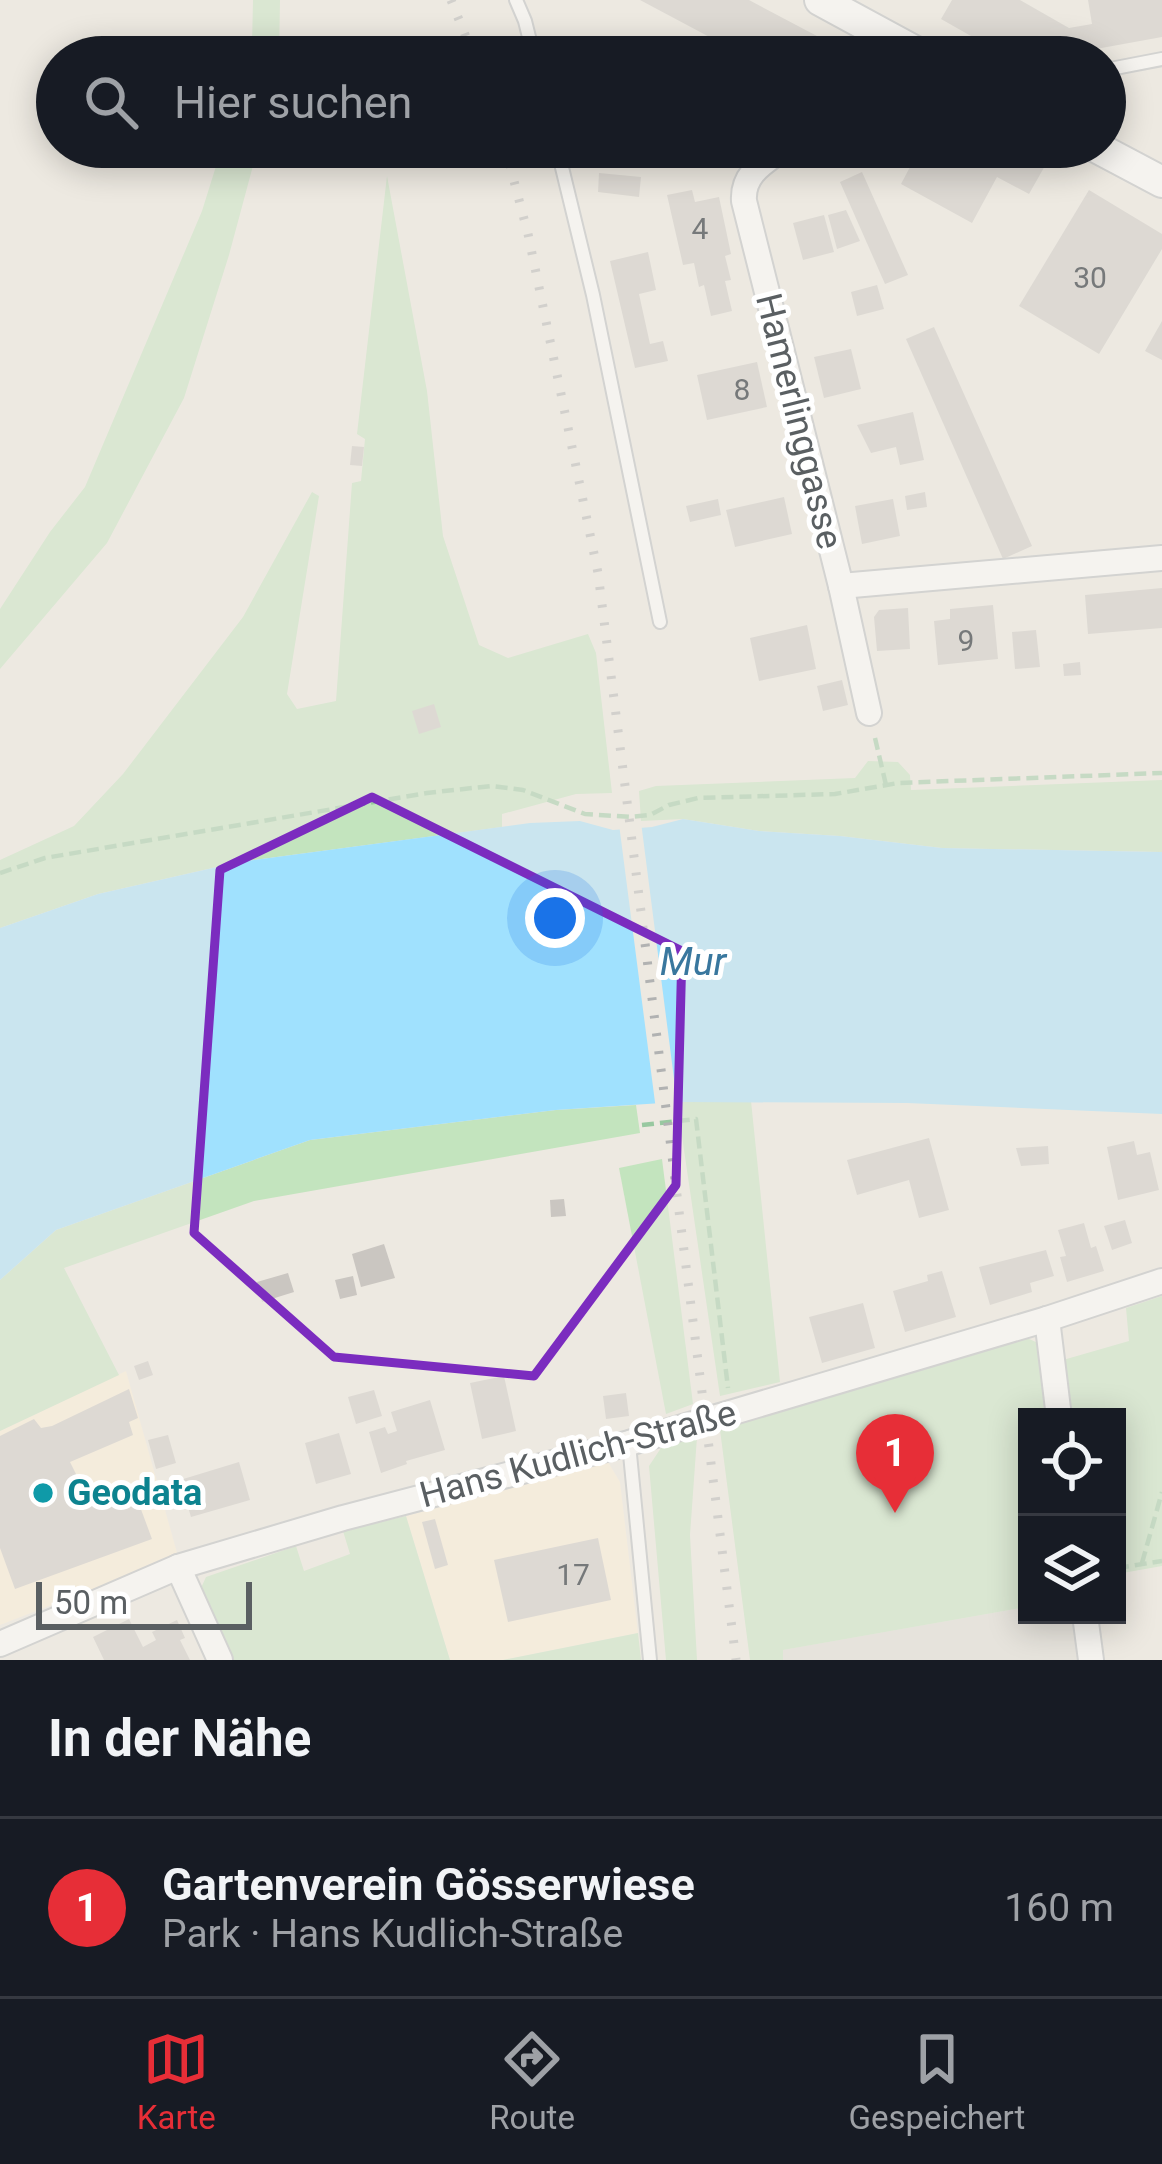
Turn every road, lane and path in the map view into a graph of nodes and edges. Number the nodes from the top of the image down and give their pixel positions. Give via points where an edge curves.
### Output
1 (516, 0) edge
2 (820, 0) edge
3 (529, 36) edge
4 (881, 36) edge
5 (1162, 58) edge
6 (1126, 66) edge
7 (1126, 163) edge
8 (561, 168) edge
9 (757, 168) edge
10 (1162, 182) edge
11 (1162, 558) edge
12 (841, 586) junction
13 (660, 622) dead end
14 (869, 713) joint
15 (1162, 773) edge
16 (886, 785) junction
17 (0, 873) edge
18 (642, 1125) dead end
19 (1162, 1281) edge
20 (1048, 1319) junction
21 (1058, 1408) edge
22 (731, 1412) junction
23 (629, 1443) junction
24 (1162, 1492) edge
25 (1162, 1561) edge
26 (1142, 1563) junction
27 (1126, 1566) edge
28 (178, 1567) junction
29 (1086, 1624) edge
30 (0, 1644) edge
31 (220, 1660) edge
32 (650, 1660) edge
33 (1091, 1660) edge

1 - 3 lane
2 - 4 street
5 - 6 lane
7 - 10 street
8 - 13 lane
9 - 12 street, Hamerlinggasse via 744,201
11 - 12 street
12 - 14 street, Hamerlinggasse
14 - 16 path
15 - 16 path
16 - 17 path via 698,798 631,818 585,814 491,786 45,858
18 - 22 path via 696,1119
19 - 20 street, Hans Kudlich-Straße
20 - 21 street
20 - 22 street, Hans Kudlich-Straße
22 - 23 street, Hans Kudlich-Straße
23 - 28 street, Hans Kudlich-Straße
23 - 32 lane
24 - 26 path
25 - 26 path
26 - 27 path
28 - 30 street, Hans Kudlich-Straße
28 - 31 street
29 - 33 street

